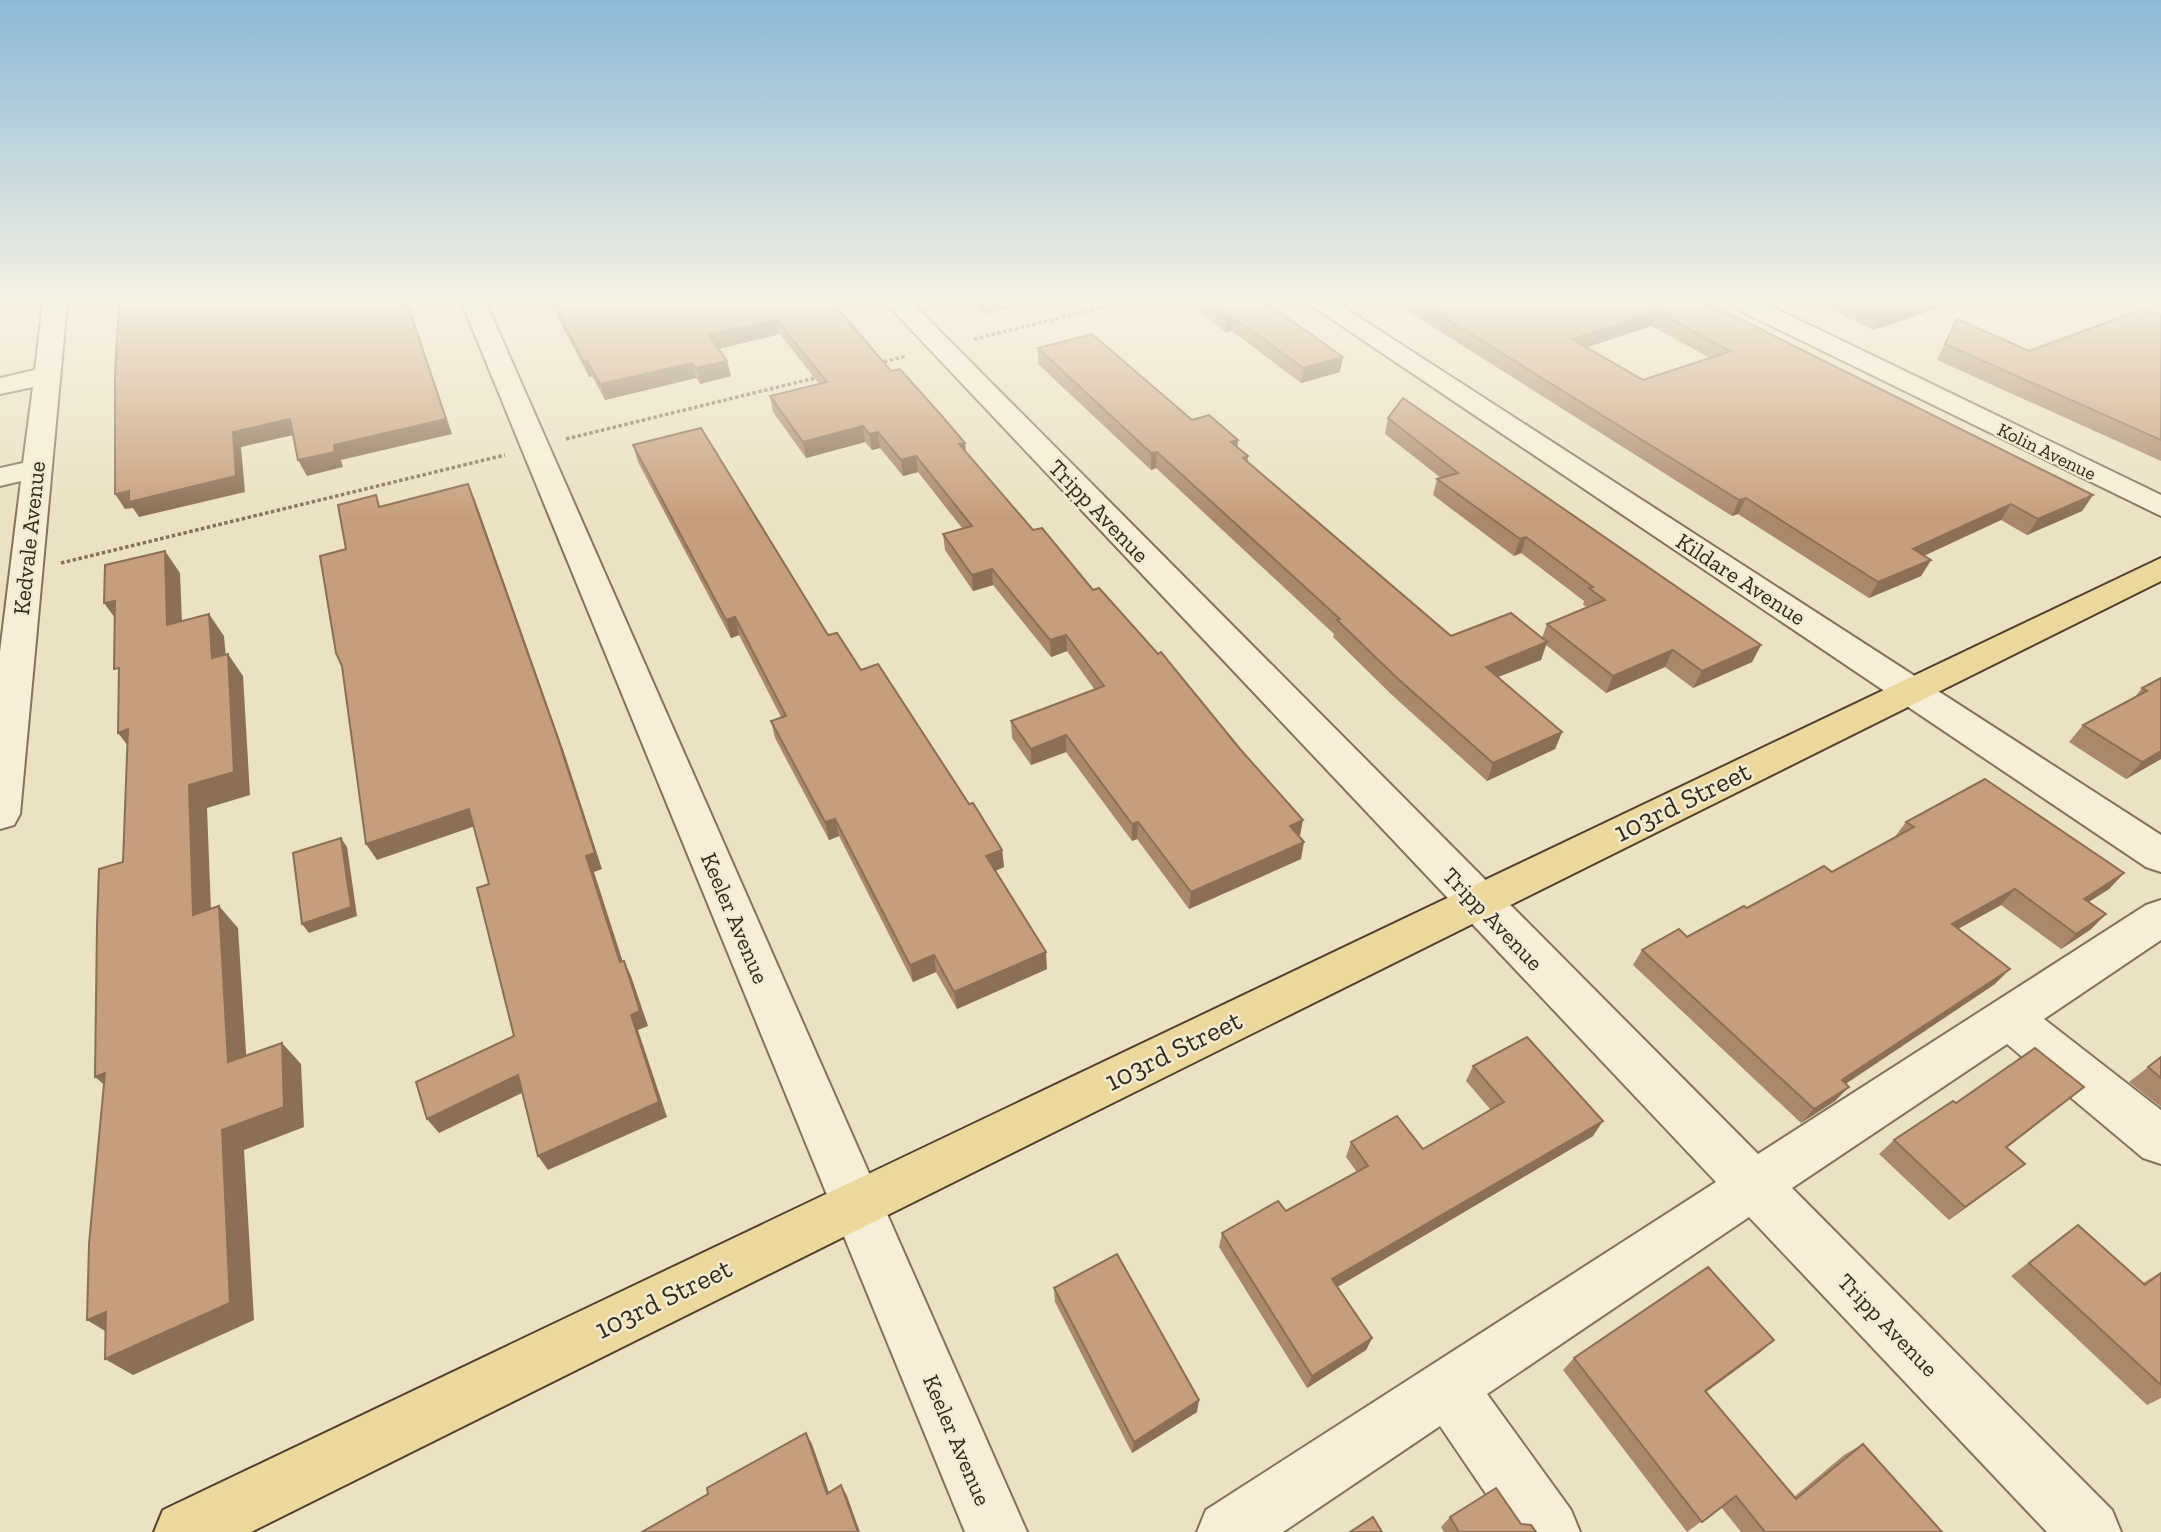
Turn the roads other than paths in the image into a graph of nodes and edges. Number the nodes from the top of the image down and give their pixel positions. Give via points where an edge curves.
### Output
1 (504, 374) edge
2 (967, 374) edge
3 (1429, 374) edge
4 (1890, 374) edge
5 (46, 376) joint
6 (0, 386) edge
7 (36, 469) junction
8 (0, 477) edge
9 (2161, 507) edge
10 (15, 531) edge
11 (2161, 568) edge
12 (1909, 690) junction
13 (0, 814) edge
14 (2161, 856) edge
15 (1476, 902) junction
16 (2161, 917) edge
17 (2008, 1018) junction
18 (2161, 1141) edge
19 (1753, 1186) junction
20 (857, 1204) junction
21 (1448, 1388) junction
22 (185, 1532) edge
23 (996, 1532) edge
24 (1228, 1532) edge
25 (1549, 1532) edge
26 (2090, 1532) edge

1 - 20 street, Keeler Avenue
2 - 15 street, Tripp Avenue
3 - 12 street, Kildare Avenue
4 - 9 street, Kolin Avenue
5 - 6 street
5 - 7 street, Kedvale Avenue
7 - 8 street
7 - 10 street, Kedvale Avenue
10 - 13 street, Kedvale Avenue
11 - 12 main road, 103rd Street
12 - 14 street, Kildare Avenue
12 - 15 main road, 103rd Street
15 - 19 street, Tripp Avenue
15 - 20 main road, 103rd Street
16 - 17 street
17 - 18 street
17 - 19 street
19 - 21 street
19 - 26 street, Tripp Avenue
20 - 22 main road, 103rd Street
20 - 23 street, Keeler Avenue
21 - 24 street
21 - 25 street

